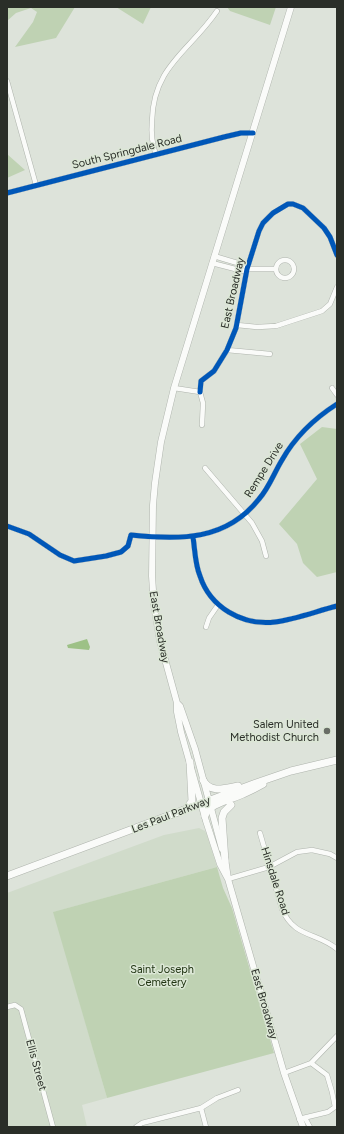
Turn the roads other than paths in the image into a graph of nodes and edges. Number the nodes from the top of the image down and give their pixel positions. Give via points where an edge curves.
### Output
1 (291, 7) edge
2 (217, 11) dead end
3 (7, 81) edge
4 (253, 133) junction
5 (156, 155) junction
6 (36, 185) junction
7 (7, 193) edge
8 (337, 255) edge
9 (214, 256) junction
10 (212, 263) junction
11 (247, 269) junction
12 (276, 269) dead end
13 (337, 287) edge
14 (236, 325) junction
15 (227, 350) junction
16 (270, 354) dead end
17 (174, 388) junction
18 (332, 388) dead end
19 (200, 392) junction
20 (337, 395) edge
21 (337, 404) edge
22 (202, 425) dead end
23 (205, 468) dead end
24 (244, 515) junction
25 (7, 526) edge
26 (152, 537) junction
27 (193, 537) junction
28 (266, 556) dead end
29 (218, 605) junction
30 (337, 606) edge
31 (206, 627) dead end
32 (177, 702) junction
33 (337, 760) edge
34 (190, 762) junction
35 (273, 777) junction
36 (203, 780) junction
37 (250, 785) junction
38 (232, 805) dead end
39 (207, 808) junction
40 (185, 809) junction
41 (260, 833) dead end
42 (336, 856) edge
43 (225, 861) junction
44 (269, 867) junction
45 (7, 876) edge
46 (228, 879) junction
47 (337, 950) edge
48 (7, 1007) edge
49 (337, 1036) edge
50 (311, 1063) junction
51 (284, 1073) junction
52 (238, 1090) dead end
53 (201, 1108) junction
54 (302, 1118) junction
55 (53, 1127) edge
56 (136, 1127) edge
57 (206, 1127) edge
58 (303, 1127) edge
59 (310, 1127) edge

1 - 4 main road, East Broadway
2 - 5 street via 204,29 173,61 157,90 152,114 152,136
3 - 6 street
4 - 5 street, South Springdale Road via 241,133
4 - 9 main road, East Broadway
5 - 6 street, South Springdale Road
6 - 7 street, South Springdale Road
8 - 11 street, East Broadway via 324,228 303,208 288,204 279,208 262,225
9 - 10 main road, East Broadway
9 - 11 street via 244,265
10 - 11 street via 243,271
10 - 17 main road, East Broadway
11 - 12 street
11 - 14 street, East Broadway
13 - 14 street, East Broadway via 330,304 322,311 276,326
14 - 15 street, East Broadway
15 - 16 street
15 - 19 street, East Broadway via 214,371 201,381
17 - 19 street
17 - 26 main road, East Broadway via 157,462
18 - 20 street
19 - 22 street via 203,403
21 - 24 street, Rempe Drive via 290,446 260,499
23 - 24 street
24 - 27 street, Rempe Drive via 221,529
24 - 28 street via 257,532
25 - 26 street, Rempe Drive via 29,534 60,555 74,561 121,552 128,546 131,535
26 - 27 street, Rempe Drive
26 - 32 main road, East Broadway via 155,612 161,647
27 - 29 street via 200,578
29 - 30 street via 241,618 265,623
29 - 31 street
32 - 34 main road, East Broadway via 181,732
32 - 36 main road, East Broadway via 189,731
33 - 35 main road, Les Paul Parkway
34 - 39 main road, East Broadway
34 - 40 main road via 192,801
35 - 37 main road, Les Paul Parkway
35 - 39 main road via 249,792
36 - 37 main road via 214,789
36 - 39 main road, East Broadway
37 - 39 main road, Les Paul Parkway
38 - 43 main road via 224,812 222,818
39 - 40 main road, Les Paul Parkway
39 - 43 main road, East Broadway
39 - 46 main road, East Broadway via 220,864
40 - 45 main road, Les Paul Parkway
41 - 44 street, Hinsdale Road
42 - 44 street via 304,851 292,854
43 - 46 main road, East Broadway
44 - 46 street
44 - 47 street, Hinsdale Road via 288,920 297,929
46 - 51 main road, East Broadway
48 - 55 street, Ellis Street via 17,1006 21,1009
49 - 50 street
50 - 51 street
50 - 54 street via 327,1075 336,1105 332,1110
51 - 54 main road, East Broadway
52 - 53 street
53 - 56 street via 142,1123
53 - 57 street
54 - 58 main road, East Broadway
54 - 59 street, East Broadway

